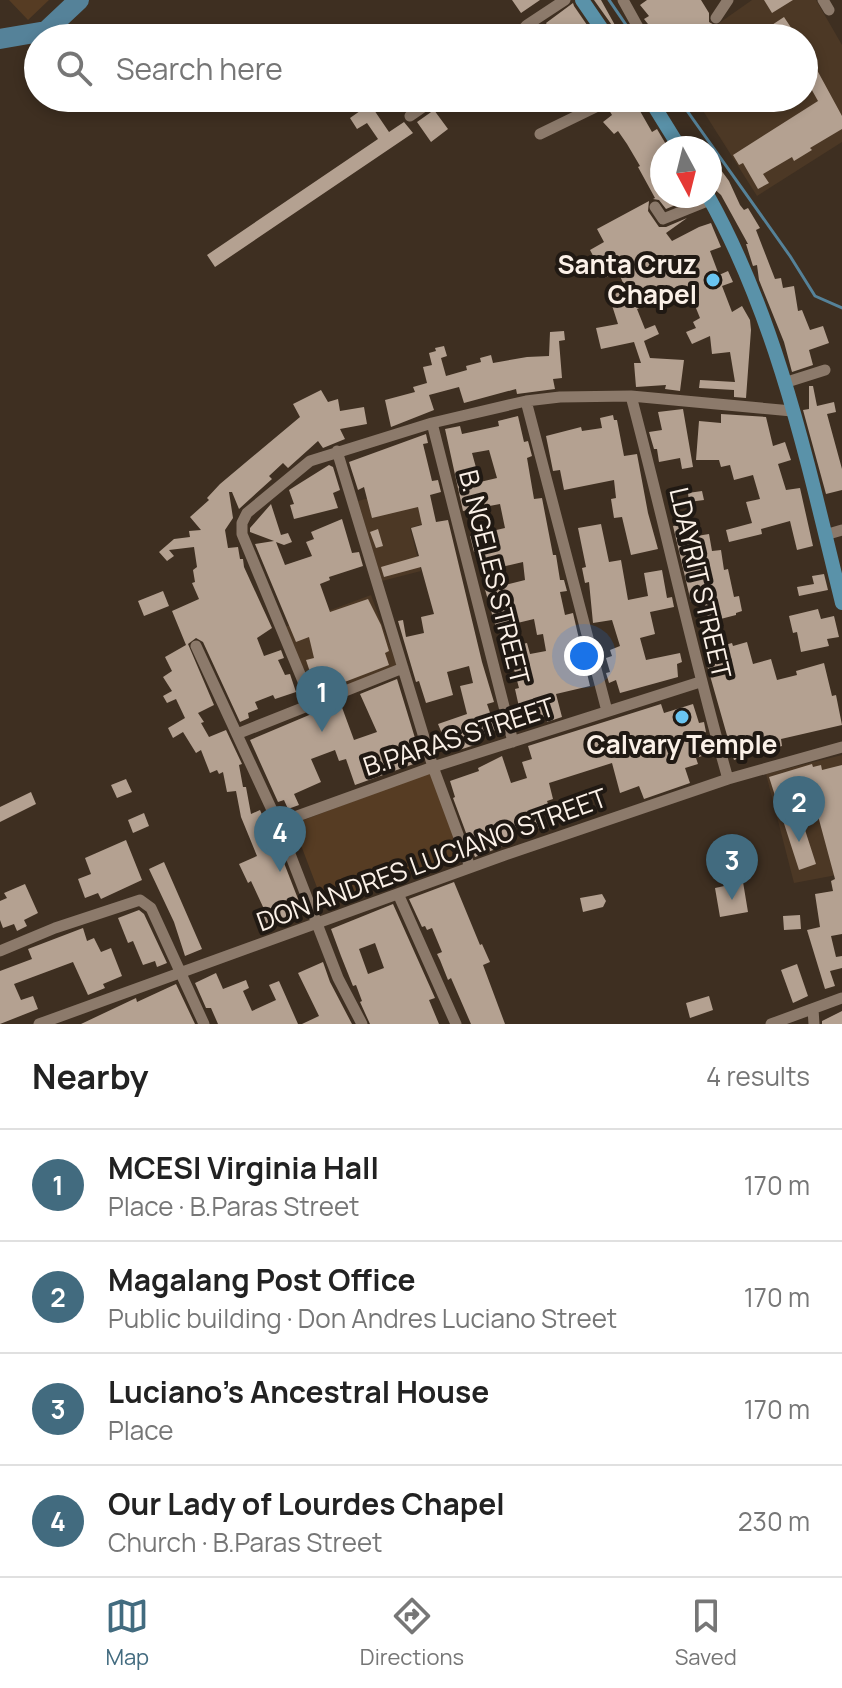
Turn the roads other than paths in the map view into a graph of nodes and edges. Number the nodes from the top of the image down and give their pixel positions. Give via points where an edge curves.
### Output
1 (565, 0) edge
2 (582, 0) edge
3 (623, 0) edge
4 (728, 0) edge
5 (716, 18) dead end
6 (529, 24) edge
7 (598, 24) edge
8 (636, 24) edge
9 (416, 112) edge
10 (585, 112) edge
11 (658, 112) edge
12 (410, 116) dead end
13 (540, 134) dead end
14 (673, 136) edge
15 (656, 208) edge
16 (687, 208) edge
17 (714, 208) edge
18 (825, 370) dead end
19 (784, 383) junction
20 (631, 396) junction
21 (526, 401) junction
22 (792, 411) junction
23 (432, 423) junction
24 (337, 451) junction
25 (842, 530) edge
26 (825, 535) junction
27 (842, 603) edge
28 (196, 646) dead end
29 (403, 668) junction
30 (700, 682) junction
31 (312, 703) junction
32 (607, 711) junction
33 (237, 734) junction
34 (513, 742) junction
35 (842, 747) edge
36 (433, 767) junction
37 (728, 779) junction
38 (278, 823) junction
39 (470, 867) junction
40 (399, 896) junction
41 (318, 925) junction
42 (0, 951) edge
43 (180, 973) junction
44 (842, 998) edge
45 (813, 1009) junction
46 (60, 1021) edge
47 (39, 1024) edge
48 (204, 1024) edge
49 (362, 1024) edge
50 (456, 1024) edge
51 (771, 1024) edge
52 (814, 1024) edge

1 - 6 street
2 - 7 main road
3 - 8 street
4 - 5 street
9 - 12 street
10 - 13 street
11 - 14 main road
15 - 16 street via 663,219
17 - 19 main road via 746,271
18 - 19 street
19 - 22 main road
20 - 21 street
20 - 22 street
20 - 30 street, LDAYRIT STREET
21 - 23 street
21 - 32 street
22 - 26 main road
23 - 24 street
23 - 34 street, B. NGELES STREET
24 - 29 street
24 - 31 street via 310,461 247,513 242,523
25 - 26 street
26 - 27 main road
28 - 33 street
29 - 31 street
29 - 36 street
30 - 32 street, B.PARAS STREET
30 - 37 street, LDAYRIT STREET
31 - 33 street
32 - 34 street, B.PARAS STREET
33 - 38 street
34 - 36 street, B.PARAS STREET
35 - 37 street, DON ANDRES LUCIANO STREET
36 - 38 street, B.PARAS STREET
36 - 39 street
37 - 39 street, DON ANDRES LUCIANO STREET
38 - 41 street
39 - 40 street, DON ANDRES LUCIANO STREET
40 - 41 street, DON ANDRES LUCIANO STREET
40 - 50 street
41 - 43 street, DON ANDRES LUCIANO STREET
41 - 49 street
42 - 43 street via 140,900 151,908
43 - 46 street, DON ANDRES LUCIANO STREET
43 - 48 street
44 - 45 street
45 - 51 street
45 - 52 street
46 - 47 street, DON ANDRES LUCIANO STREET

